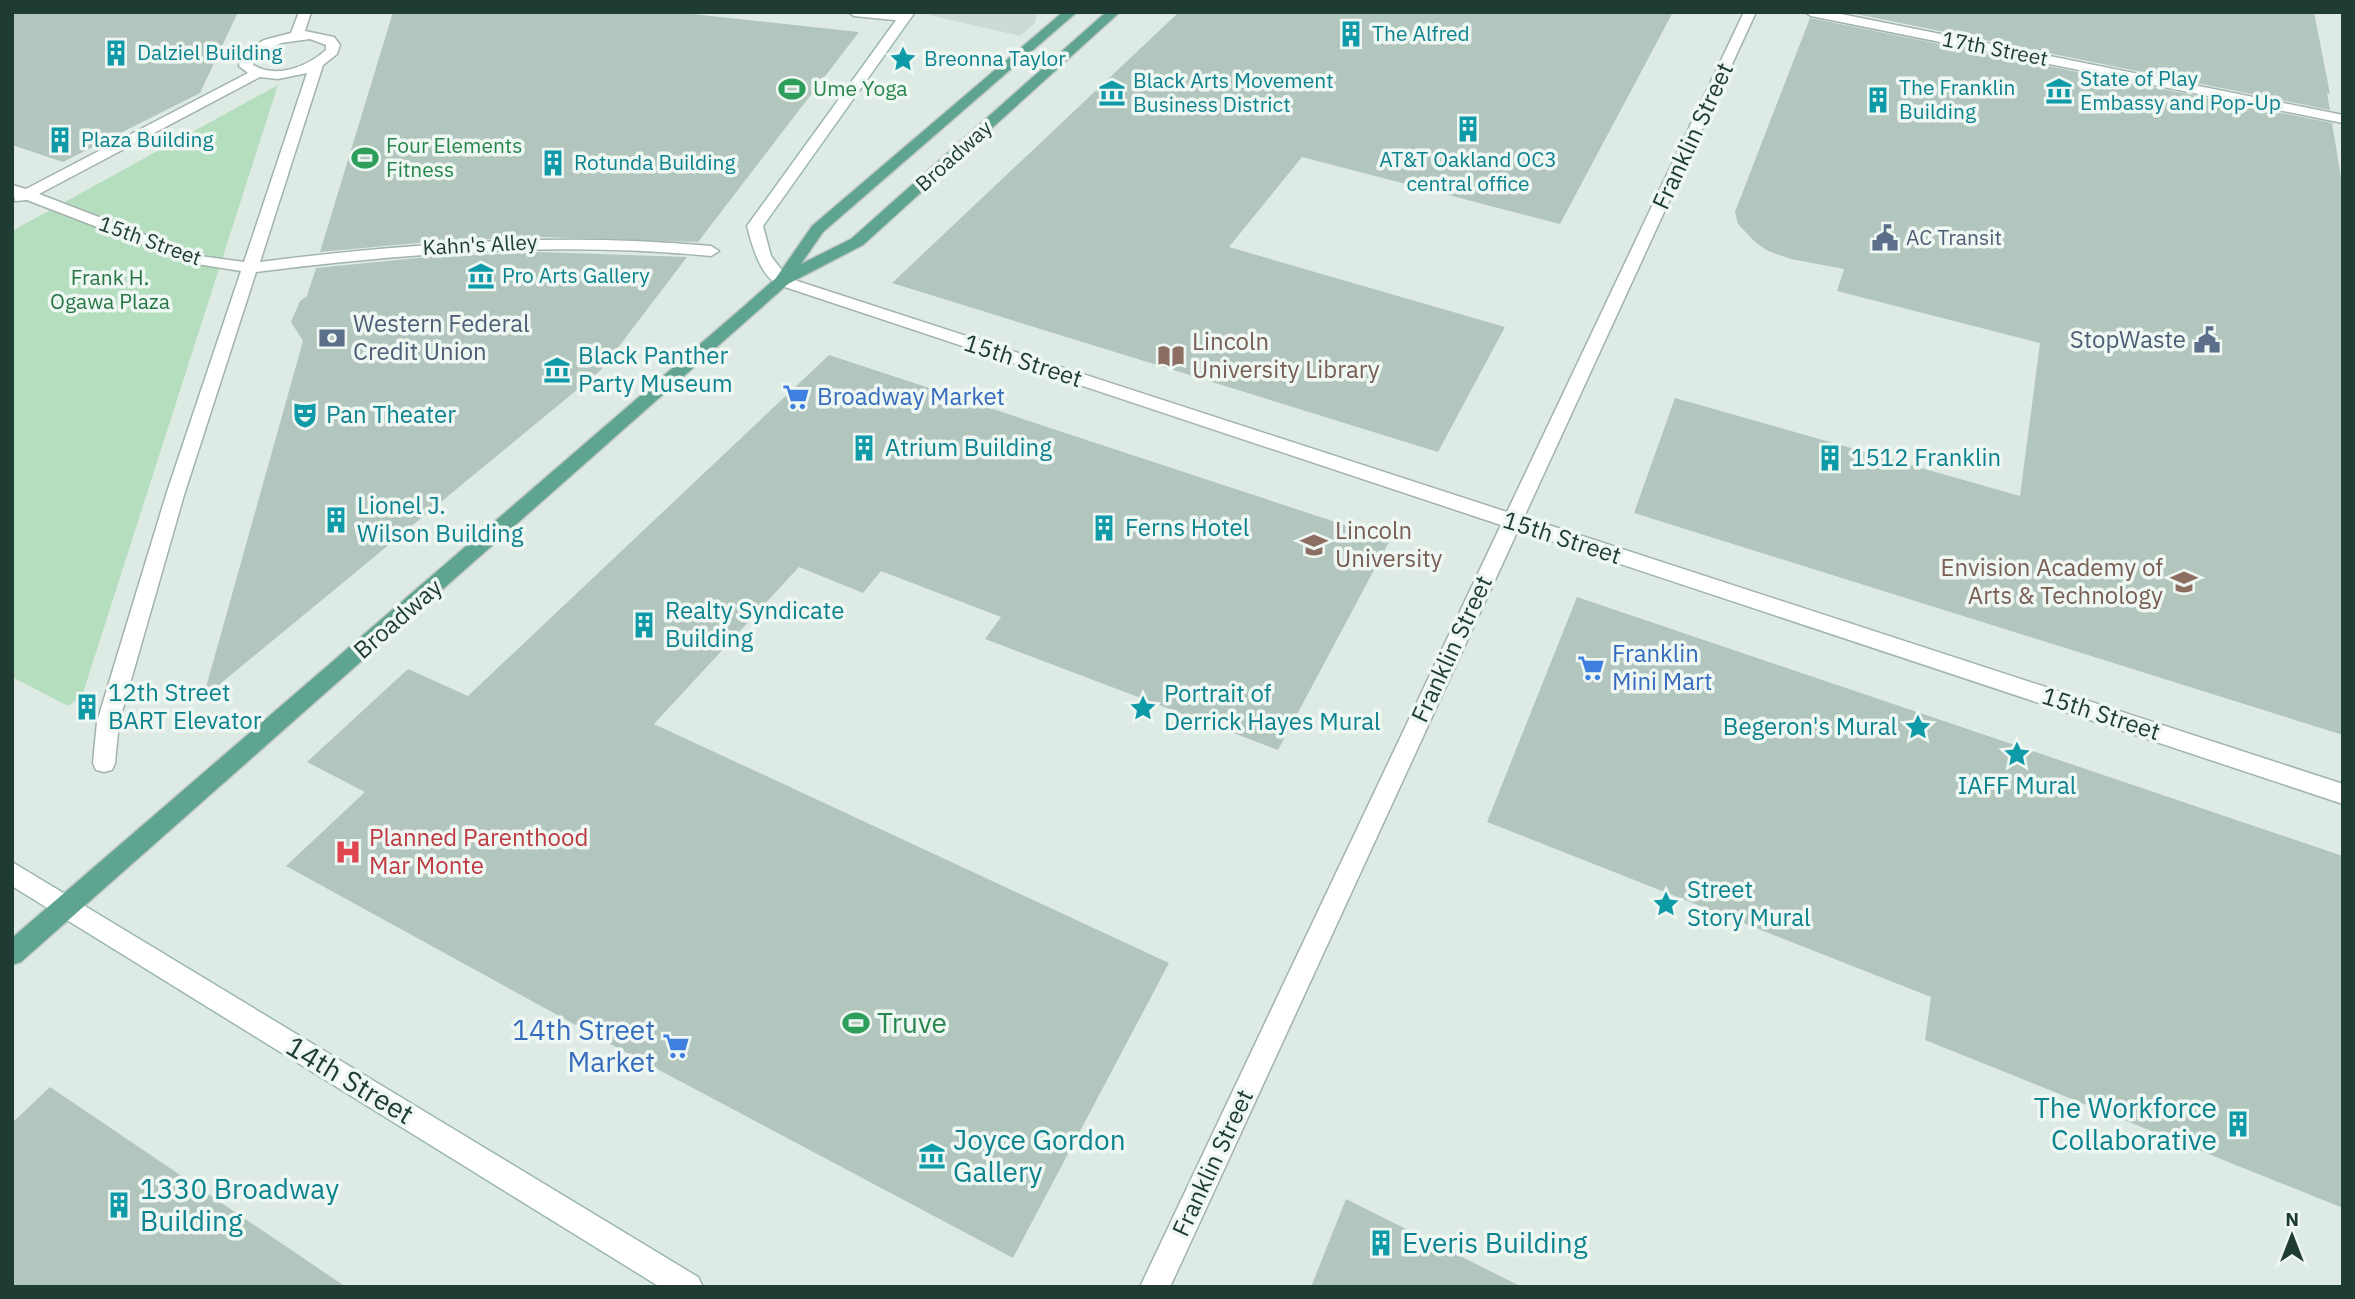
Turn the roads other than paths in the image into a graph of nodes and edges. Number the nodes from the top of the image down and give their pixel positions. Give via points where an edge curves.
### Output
1 (305, 12) edge
2 (855, 12) edge
3 (1071, 12) edge
4 (1114, 12) edge
5 (1750, 12) edge
6 (1811, 12) edge
7 (906, 15) edge
8 (297, 35) junction
9 (317, 63) junction
10 (258, 73) junction
11 (2343, 119) edge
12 (17, 195) edge
13 (711, 251) dead end
14 (250, 268) junction
15 (782, 281) junction
16 (1511, 521) junction
17 (104, 763) dead end
18 (2343, 794) edge
19 (12, 873) edge
20 (67, 906) junction
21 (12, 954) edge
22 (688, 1287) edge
23 (1155, 1287) edge

1 - 8 street
2 - 7 street
3 - 15 main road, Broadway via 817,229
4 - 15 main road, Broadway via 857,242
5 - 16 street, Franklin Street
6 - 11 street, 17th Street
7 - 15 street via 755,226 763,257
8 - 9 street via 321,37 333,45
8 - 10 street via 254,50 245,61
9 - 10 street via 281,74
9 - 14 street
10 - 12 street
12 - 14 street, 15th Street via 197,260
13 - 14 street, Kahn's Alley via 628,243 509,243 381,251
14 - 17 street via 101,718
15 - 16 street, 15th Street
15 - 20 main road, Broadway
16 - 18 street, 15th Street
16 - 23 street, Franklin Street
19 - 20 street, 14th Street
20 - 21 main road, Broadway
20 - 22 street, 14th Street

